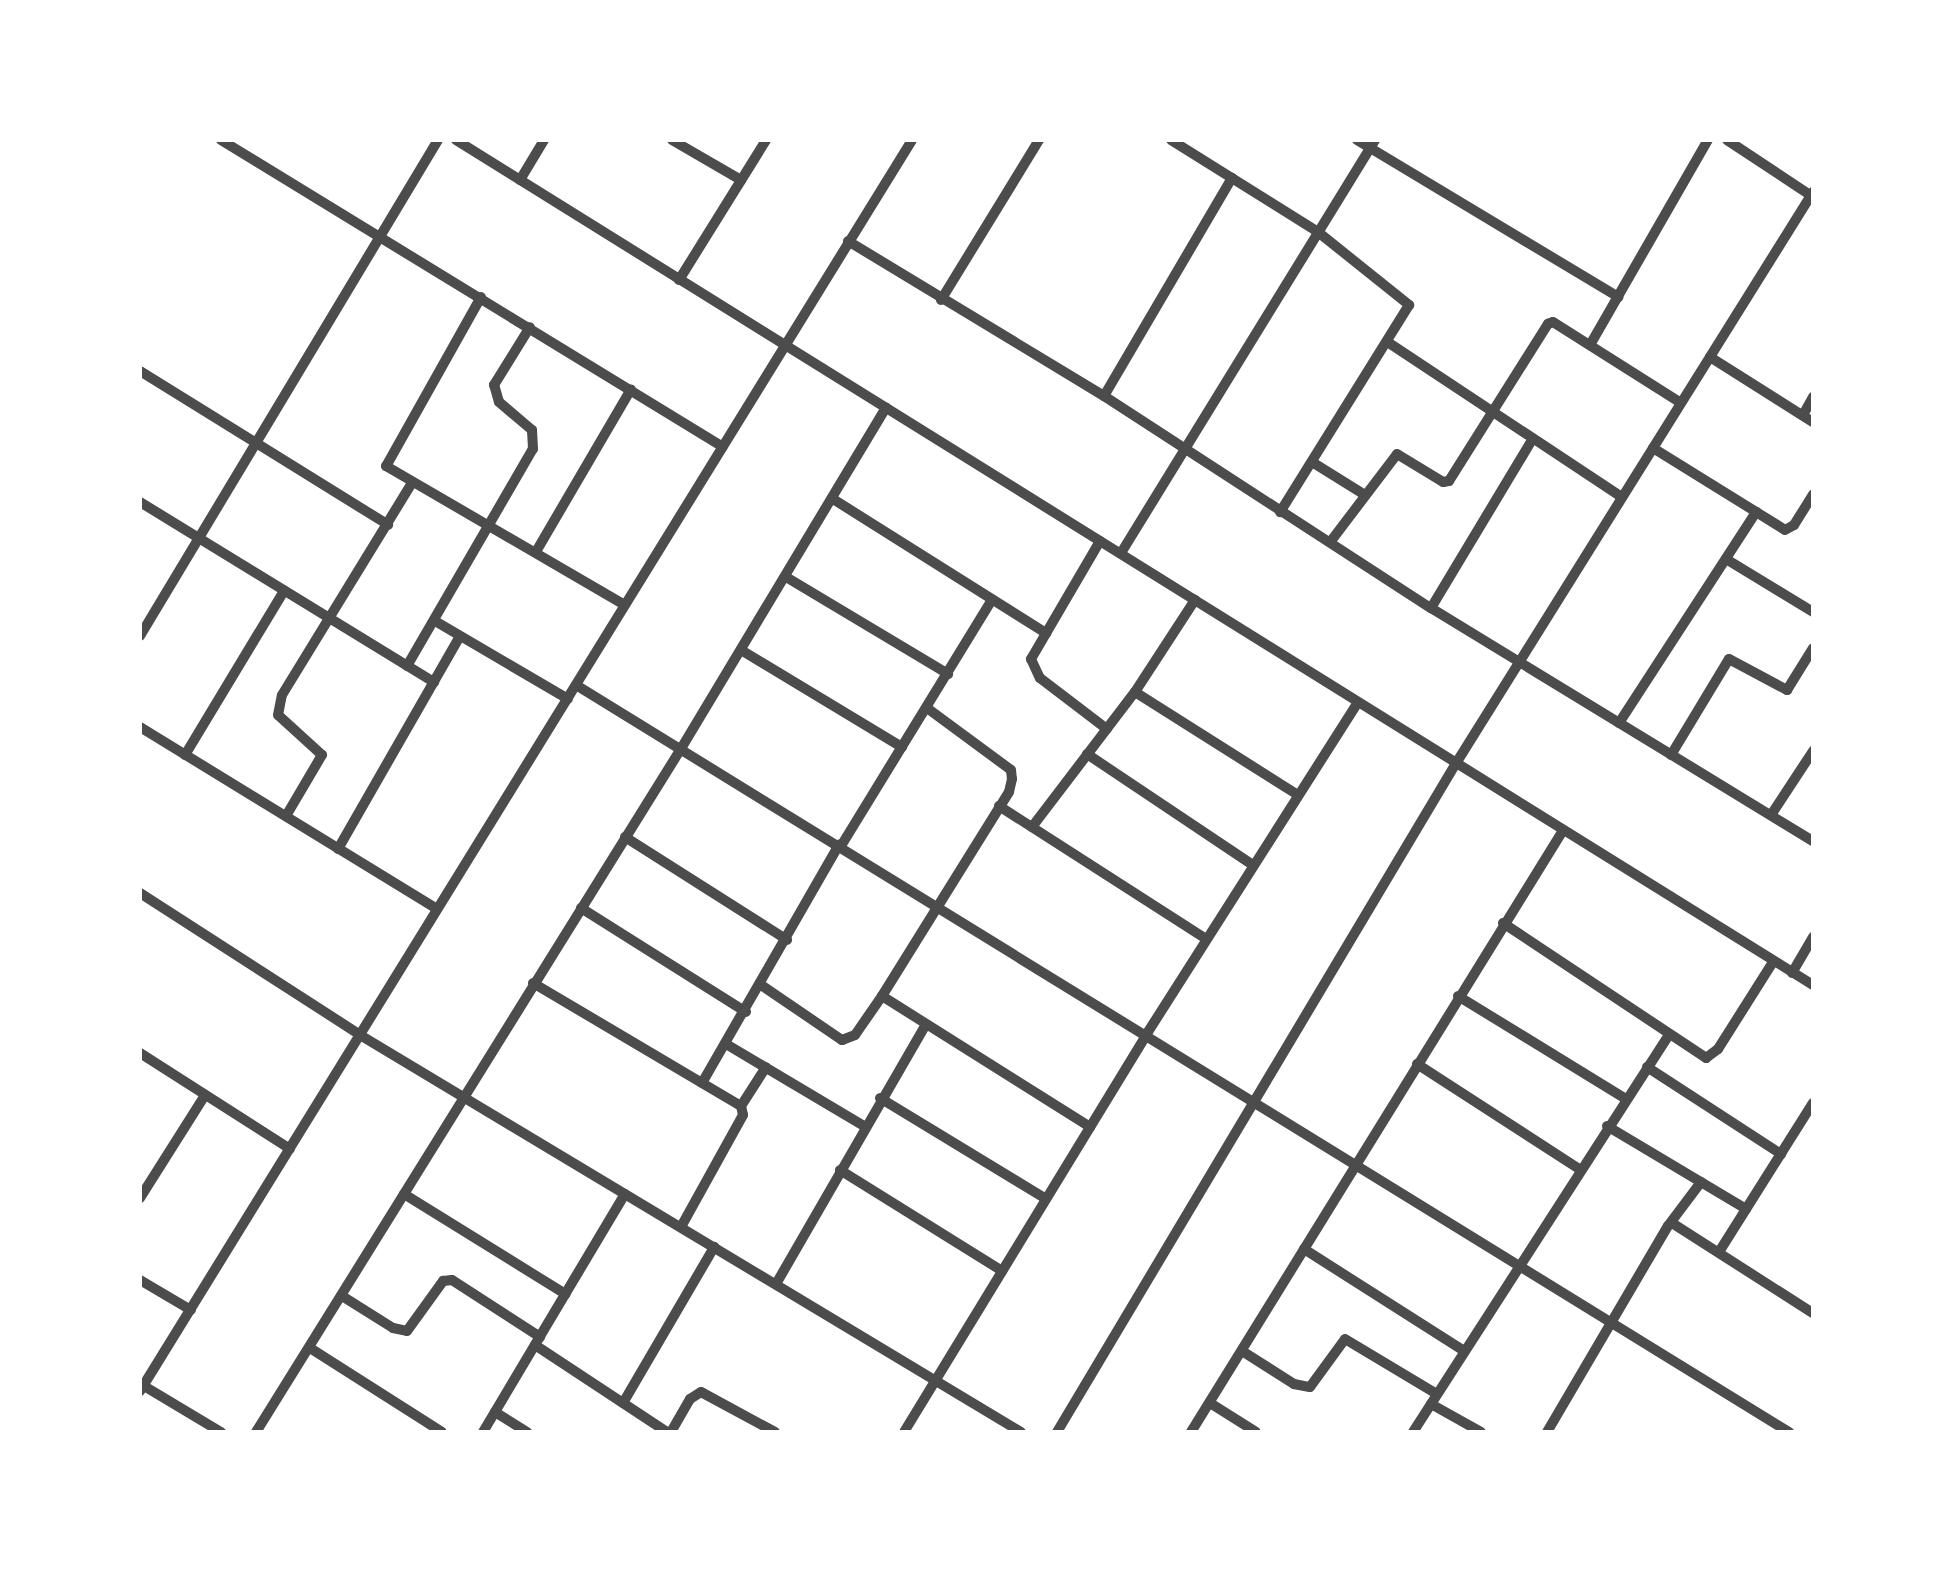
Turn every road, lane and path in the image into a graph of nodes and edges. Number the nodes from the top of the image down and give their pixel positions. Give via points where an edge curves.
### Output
1 (220, 140) edge
2 (438, 140) edge
3 (456, 140) edge
4 (544, 140) edge
5 (672, 140) edge
6 (766, 140) edge
7 (912, 140) edge
8 (1039, 140) edge
9 (1170, 140) edge
10 (1357, 140) edge
11 (1708, 140) edge
12 (1727, 140) edge
13 (1372, 144) edge
14 (1189, 145) edge
15 (1232, 178) junction
16 (520, 180) junction
17 (742, 180) junction
18 (1812, 195) edge
19 (1318, 232) junction
20 (380, 235) junction
21 (848, 241) junction
22 (679, 280) junction
23 (481, 297) junction
24 (1618, 297) junction
25 (941, 300) junction
26 (530, 327) junction
27 (1389, 342) junction
28 (1590, 345) junction
29 (784, 348) junction
30 (1710, 356) junction
31 (140, 371) edge
32 (630, 390) junction
33 (1104, 396) junction
34 (1813, 397) edge
35 (1681, 402) junction
36 (886, 408) junction
37 (1490, 414) junction
38 (1808, 419) edge
39 (1532, 440) junction
40 (256, 442) junction
41 (723, 447) junction
42 (1652, 448) junction
43 (1185, 449) junction
44 (1312, 462) junction
45 (412, 483) junction
46 (1813, 494) edge
47 (1365, 495) junction
48 (1622, 497) junction
49 (834, 499) junction
50 (140, 502) edge
51 (1280, 512) junction
52 (1756, 512) junction
53 (388, 525) junction
54 (490, 525) junction
55 (199, 538) junction
56 (1100, 541) junction
57 (1331, 541) junction
58 (537, 550) junction
59 (1121, 553) junction
60 (1726, 559) junction
61 (786, 576) junction
62 (284, 591) junction
63 (992, 600) junction
64 (1195, 600) junction
65 (625, 605) junction
66 (1430, 608) junction
67 (1813, 612) edge
68 (330, 619) junction
69 (435, 621) junction
70 (1046, 633) junction
71 (140, 636) edge
72 (460, 636) junction
73 (1813, 648) edge
74 (741, 650) junction
75 (1519, 662) junction
76 (408, 666) junction
77 (948, 674) junction
78 (434, 682) junction
79 (576, 684) junction
80 (1135, 692) junction
81 (568, 699) junction
82 (1358, 704) junction
83 (927, 708) junction
84 (1619, 722) junction
85 (140, 727) edge
86 (1106, 729) junction
87 (902, 746) junction
88 (682, 747) junction
89 (1813, 750) edge
90 (1087, 754) junction
91 (1671, 754) junction
92 (186, 755) junction
93 (1455, 765) junction
94 (1298, 795) junction
95 (999, 806) junction
96 (1770, 815) junction
97 (286, 816) junction
98 (1032, 827) junction
99 (1562, 832) junction
100 (625, 837) junction
101 (1813, 840) edge
102 (840, 845) junction
103 (338, 849) junction
104 (1253, 865) junction
105 (140, 893) edge
106 (935, 904) junction
107 (437, 908) junction
108 (581, 908) junction
109 (1503, 923) junction
110 (1813, 938) edge
111 (1206, 939) junction
112 (787, 940) junction
113 (1773, 962) junction
114 (1792, 973) junction
115 (534, 983) junction
116 (761, 985) junction
117 (1813, 985) edge
118 (882, 996) junction
119 (1458, 996) junction
120 (746, 1012) junction
121 (925, 1026) junction
122 (1669, 1034) junction
123 (360, 1035) junction
124 (1146, 1035) junction
125 (726, 1044) junction
126 (140, 1054) edge
127 (1417, 1064) junction
128 (1647, 1066) junction
129 (766, 1068) junction
130 (702, 1083) junction
131 (205, 1095) junction
132 (462, 1096) junction
133 (880, 1098) junction
134 (1626, 1098) junction
135 (1255, 1102) junction
136 (741, 1106) junction
137 (1812, 1106) edge
138 (864, 1126) junction
139 (1607, 1126) junction
140 (1090, 1127) junction
141 (290, 1149) junction
142 (1781, 1154) junction
143 (1355, 1164) junction
144 (1579, 1169) junction
145 (840, 1170) junction
146 (1701, 1182) junction
147 (404, 1194) junction
148 (625, 1194) junction
149 (140, 1198) edge
150 (1046, 1199) junction
151 (1746, 1209) junction
152 (1672, 1223) junction
153 (681, 1227) junction
154 (714, 1247) junction
155 (1304, 1248) junction
156 (1718, 1252) junction
157 (1519, 1266) junction
158 (1002, 1271) junction
159 (140, 1280) edge
160 (776, 1284) junction
161 (565, 1294) junction
162 (342, 1296) junction
163 (190, 1310) junction
164 (1813, 1313) edge
165 (1612, 1323) junction
166 (538, 1341) junction
167 (310, 1348) junction
168 (1242, 1351) junction
169 (1464, 1351) junction
170 (935, 1380) junction
171 (142, 1388) edge
172 (1434, 1399) junction
173 (623, 1403) junction
174 (1210, 1403) junction
175 (496, 1412) junction
176 (222, 1432) edge
177 (256, 1432) edge
178 (442, 1432) edge
179 (484, 1432) edge
180 (527, 1432) edge
181 (669, 1432) edge
182 (775, 1432) edge
183 (904, 1432) edge
184 (1021, 1432) edge
185 (1057, 1432) edge
186 (1192, 1432) edge
187 (1256, 1432) edge
188 (1413, 1432) edge
189 (1480, 1432) edge
190 (1548, 1432) edge
191 (1789, 1432) edge

1 - 20 street
2 - 20 street
3 - 16 street
4 - 16 street
5 - 17 street
6 - 17 street
7 - 21 street
8 - 25 street
9 - 14 street
10 - 13 street
11 - 24 street
12 - 18 street
13 - 19 street
13 - 24 street
14 - 15 street
15 - 19 street
15 - 33 street
16 - 22 street
17 - 22 street
18 - 30 street
19 - 27 street via 1409,305
19 - 43 street
20 - 23 street
20 - 40 street
21 - 25 street
21 - 29 street
22 - 29 street
23 - 26 street
23 - 45 street via 386,459 391,472
24 - 28 street
25 - 33 street
26 - 32 street
26 - 54 street via 494,385 499,402 532,430 534,449
27 - 37 street
27 - 44 street
28 - 35 street
28 - 37 street via 1548,324
29 - 36 street
29 - 41 street
30 - 35 street
30 - 38 street
31 - 40 street
32 - 41 street
32 - 58 street
33 - 43 street
34 - 38 street
35 - 42 street
36 - 49 street
36 - 56 street
37 - 39 street
37 - 47 street via 1449,481 1397,454
39 - 48 street
39 - 66 street
40 - 53 street
40 - 55 street
41 - 65 street
42 - 48 street
42 - 52 street
43 - 51 street
43 - 59 street
44 - 47 street
44 - 51 street
45 - 53 street
45 - 54 street
46 - 52 street via 1790,530
47 - 57 street
48 - 75 street
49 - 61 street
49 - 63 street
50 - 55 street
51 - 57 street
52 - 60 street
53 - 68 street
54 - 58 street
54 - 69 street
55 - 62 street
55 - 71 street
56 - 59 street
56 - 70 street
57 - 66 street
58 - 65 street
59 - 64 street
60 - 67 street
60 - 84 street
61 - 74 street
61 - 77 street
62 - 68 street
62 - 92 street
63 - 70 street
63 - 77 street
64 - 80 street
64 - 82 street
65 - 79 street
66 - 75 street
68 - 76 street
68 - 97 street via 276,710 322,751
69 - 72 street
69 - 76 street
70 - 86 street via 1031,659 1034,670
72 - 78 street
72 - 81 street
73 - 91 street via 1787,690 1729,659
74 - 87 street
74 - 88 street
75 - 84 street
75 - 93 street
76 - 78 street
77 - 83 street
78 - 103 street
79 - 81 street
79 - 88 street
80 - 86 street
80 - 94 street
81 - 107 street
82 - 93 street
82 - 94 street
83 - 87 street
83 - 95 street via 1011,770 1009,792
84 - 91 street
85 - 92 street
86 - 90 street
87 - 102 street
88 - 100 street
88 - 102 street
89 - 96 street
90 - 98 street
90 - 104 street
91 - 96 street
92 - 97 street
93 - 99 street
93 - 135 street
94 - 104 street
95 - 98 street
95 - 106 street
96 - 101 street
97 - 103 street
98 - 111 street
99 - 109 street
99 - 113 street
100 - 108 street
100 - 112 street
102 - 106 street
102 - 112 street
103 - 107 street
104 - 111 street
105 - 123 street
106 - 118 street
106 - 124 street
107 - 123 street
108 - 115 street
108 - 120 street
109 - 119 street
109 - 122 street
110 - 114 street
111 - 124 street
112 - 116 street
113 - 114 street
113 - 122 street via 1712,1056
114 - 117 street
115 - 130 street
115 - 132 street
116 - 118 street via 842,1040 855,1034
116 - 120 street
118 - 121 street
119 - 127 street
119 - 134 street
120 - 125 street
121 - 133 street
121 - 140 street
122 - 128 street
123 - 132 street
123 - 141 street
124 - 135 street
124 - 140 street
125 - 129 street
125 - 130 street
126 - 131 street
127 - 143 street
127 - 144 street
128 - 134 street
128 - 142 street
129 - 136 street
129 - 138 street
130 - 136 street
131 - 141 street
131 - 149 street
132 - 147 street
132 - 148 street
133 - 138 street
133 - 150 street
134 - 139 street
135 - 143 street
135 - 185 street
136 - 153 street via 743,1115
137 - 142 street
138 - 145 street
139 - 144 street
139 - 146 street
140 - 150 street
141 - 163 street
142 - 151 street
143 - 155 street
143 - 157 street
144 - 157 street
145 - 158 street
145 - 160 street
146 - 151 street
146 - 152 street
147 - 161 street
147 - 162 street
148 - 153 street
148 - 161 street
150 - 158 street
151 - 156 street
152 - 156 street
152 - 165 street
153 - 154 street
154 - 160 street
154 - 173 street
155 - 168 street
155 - 169 street
156 - 164 street
157 - 165 street
157 - 169 street
158 - 170 street
159 - 163 street
160 - 170 street
161 - 166 street
162 - 166 street via 407,1331 442,1281 452,1280
162 - 167 street
163 - 171 street
165 - 190 street
165 - 191 street
166 - 173 street
166 - 175 street
167 - 177 street
167 - 178 street
168 - 172 street via 1310,1387 1345,1339
168 - 174 street
169 - 172 street
170 - 183 street
170 - 184 street
171 - 176 street
172 - 188 street
172 - 189 street
173 - 181 street
174 - 186 street
174 - 187 street
175 - 179 street
175 - 180 street
181 - 182 street via 701,1392

